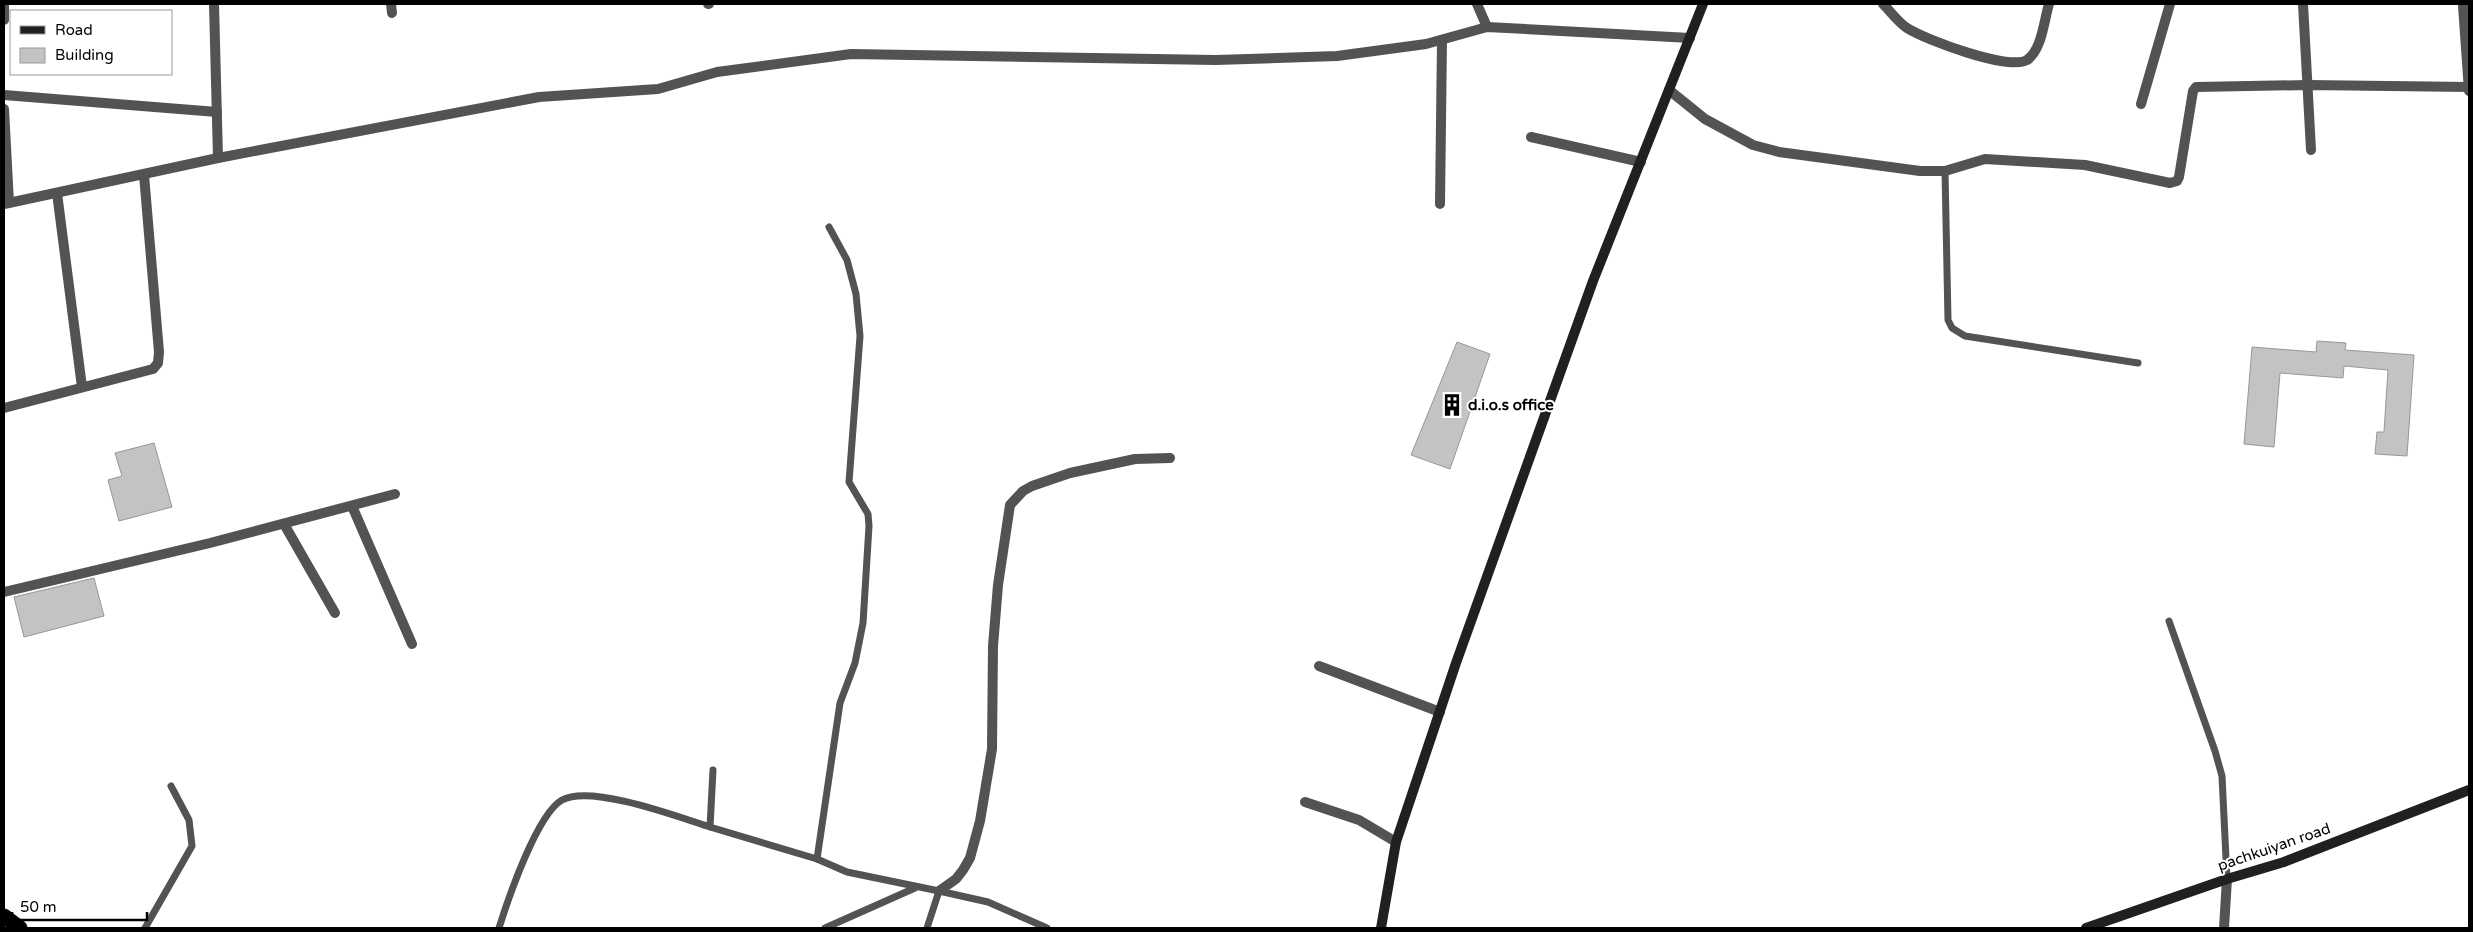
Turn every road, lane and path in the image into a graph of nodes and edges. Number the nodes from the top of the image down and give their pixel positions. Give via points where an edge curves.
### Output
1 (4, 4) edge
2 (214, 4) edge
3 (1477, 4) edge
4 (1703, 4) edge
5 (1883, 4) edge
6 (2049, 4) edge
7 (2170, 4) edge
8 (2303, 4) edge
9 (2463, 6) dead end
10 (4, 20) edge
11 (1487, 26) junction
12 (1690, 38) junction
13 (1442, 40) junction
14 (2308, 84) junction
15 (2469, 87) edge
16 (1669, 90) junction
17 (2469, 91) edge
18 (4, 95) edge
19 (2142, 104) dead end
20 (4, 109) edge
21 (217, 112) junction
22 (1531, 136) dead end
23 (2311, 150) dead end
24 (218, 158) junction
25 (1641, 162) junction
26 (1945, 171) junction
27 (144, 175) junction
28 (57, 193) junction
29 (6, 204) edge
30 (1440, 204) dead end
31 (829, 227) dead end
32 (2138, 364) dead end
33 (82, 387) junction
34 (4, 408) edge
35 (1170, 458) dead end
36 (395, 494) dead end
37 (352, 506) junction
38 (284, 524) junction
39 (4, 592) edge
40 (335, 613) dead end
41 (2169, 622) dead end
42 (412, 644) dead end
43 (1319, 666) dead end
44 (1440, 712) junction
45 (713, 770) dead end
46 (171, 786) dead end
47 (2469, 790) edge
48 (1305, 802) dead end
49 (710, 827) junction
50 (1396, 842) junction
51 (817, 859) junction
52 (2228, 879) junction
53 (916, 888) junction
54 (938, 891) junction
55 (4, 916) edge
56 (20, 928) edge
57 (145, 928) edge
58 (499, 928) edge
59 (825, 928) edge
60 (927, 928) edge
61 (1047, 928) edge
62 (1381, 928) edge
63 (2086, 928) edge
64 (2224, 928) edge

1 - 10 street
2 - 21 street
3 - 11 street
4 - 12 main road
5 - 6 street via 1908,28 1963,51 2008,64 2026,60 2035,51
7 - 19 street
8 - 14 street
9 - 15 street
11 - 12 street
11 - 13 street
12 - 16 main road
13 - 24 street via 1337,56 1216,60 825,56 717,72 658,89 539,97
13 - 30 street
14 - 15 street
14 - 23 street
14 - 26 street via 2196,87 2179,177 2170,183 2085,165 1994,159 1976,160
15 - 17 street
16 - 25 main road
16 - 26 street via 1705,119 1753,145 1779,152 1920,171
18 - 21 street
20 - 29 street
21 - 24 street
22 - 25 street
24 - 27 street
25 - 44 main road via 1593,281
26 - 32 lane via 1948,320 1952,328 1965,336
27 - 28 street
27 - 33 street via 158,362 153,369
28 - 29 street
28 - 33 street
31 - 51 lane via 847,260 856,294 860,336 849,482 868,514 869,526 863,623 855,664 840,703
33 - 34 street
35 - 54 street via 1135,459 1070,473 1032,486 1010,505 994,637 992,749 977,837 963,870
36 - 37 street
37 - 38 street
37 - 42 street
38 - 39 street
38 - 40 street
41 - 52 lane via 2222,776
43 - 44 street
44 - 50 main road
45 - 49 lane
46 - 57 lane via 189,820 192,846
47 - 52 main road, pachkuiyan road via 2284,862
48 - 50 street via 1359,820
49 - 51 lane
49 - 58 lane via 609,798 574,796 563,799 551,809 528,852
50 - 62 main road
51 - 53 lane via 847,872
52 - 63 main road, pachkuiyan road
52 - 64 street
53 - 54 lane
53 - 59 lane
54 - 60 lane
54 - 61 lane via 988,902
55 - 56 highway

